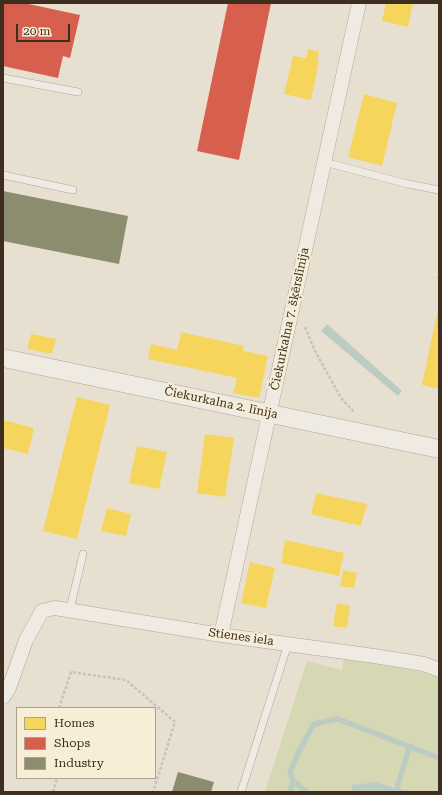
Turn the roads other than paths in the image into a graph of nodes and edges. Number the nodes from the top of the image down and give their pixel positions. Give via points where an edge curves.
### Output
1 (358, 3) edge
2 (3, 78) edge
3 (78, 92) dead end
4 (324, 162) junction
5 (3, 175) edge
6 (73, 190) dead end
7 (439, 190) edge
8 (3, 358) edge
9 (269, 414) junction
10 (439, 449) edge
11 (82, 554) dead end
12 (70, 609) junction
13 (221, 635) junction
14 (288, 644) junction
15 (439, 670) edge
16 (3, 696) edge
17 (241, 792) edge

1 - 4 street, Čiekurkalna 7. šķērslīnija
2 - 3 lane
4 - 7 lane
4 - 9 street, Čiekurkalna 7. šķērslīnija
5 - 6 lane
8 - 9 street, Čiekurkalna 2. līnija
9 - 10 street, Čiekurkalna 2. līnija
9 - 13 street, Čiekurkalna 7. šķērslīnija
11 - 12 lane
12 - 13 street, Stienes iela
12 - 16 street, Stienes iela via 55,608 42,611 26,640 9,688
13 - 14 street, Stienes iela
14 - 15 street, Stienes iela via 424,664
14 - 17 lane

